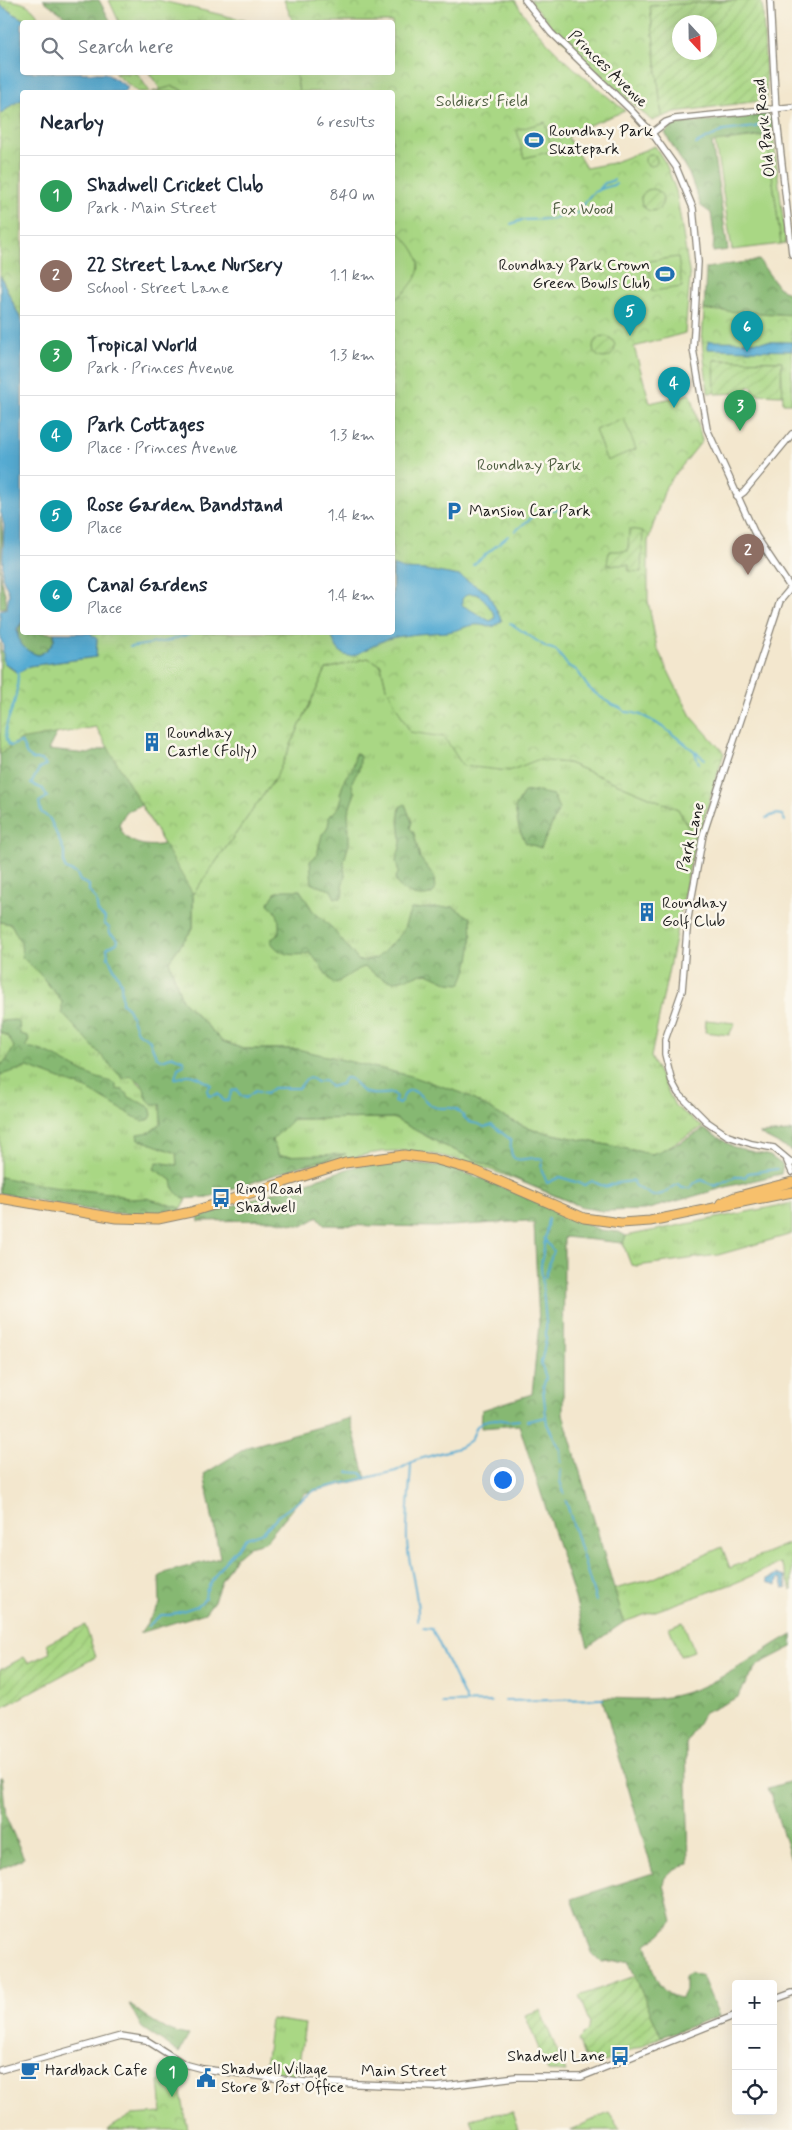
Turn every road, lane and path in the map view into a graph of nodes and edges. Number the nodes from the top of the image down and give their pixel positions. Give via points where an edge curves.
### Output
1 (525, 0) edge
2 (770, 0) edge
3 (792, 107) edge
4 (776, 108) junction
5 (652, 132) junction
6 (790, 214) edge
7 (792, 254) edge
8 (792, 434) edge
9 (737, 497) junction
10 (791, 590) edge
11 (786, 1156) junction
12 (792, 1163) edge
13 (792, 1172) edge
14 (792, 1182) edge
15 (792, 1192) edge
16 (0, 1198) edge
17 (712, 1207) junction
18 (792, 1994) edge
19 (777, 1999) edge
20 (732, 2017) edge
21 (0, 2070) edge

1 - 5 street, Princes Avenue via 551,33
2 - 4 street, Old Park Road
3 - 4 street
4 - 5 street via 675,119
4 - 6 street, Old Park Road
5 - 9 street, Princes Avenue via 676,167 692,204 698,262 693,349 707,429
6 - 7 street, Old Park Road
8 - 9 street
9 - 10 street, Princes Avenue via 756,536
10 - 11 street, Park Lane via 780,601 703,835 688,918 682,991 665,1040 672,1082 678,1093 706,1121 728,1136 774,1148
11 - 12 street, Park Lane
11 - 13 street
14 - 17 highway via 735,1197
15 - 17 highway
16 - 17 highway via 116,1218 158,1219 191,1212 346,1164 404,1155 434,1158 476,1171 564,1210 601,1221 650,1221
18 - 19 street
20 - 21 street, Main Street via 581,2077 516,2077 437,2087 305,2082 203,2069 184,2064 146,2040 121,2036

